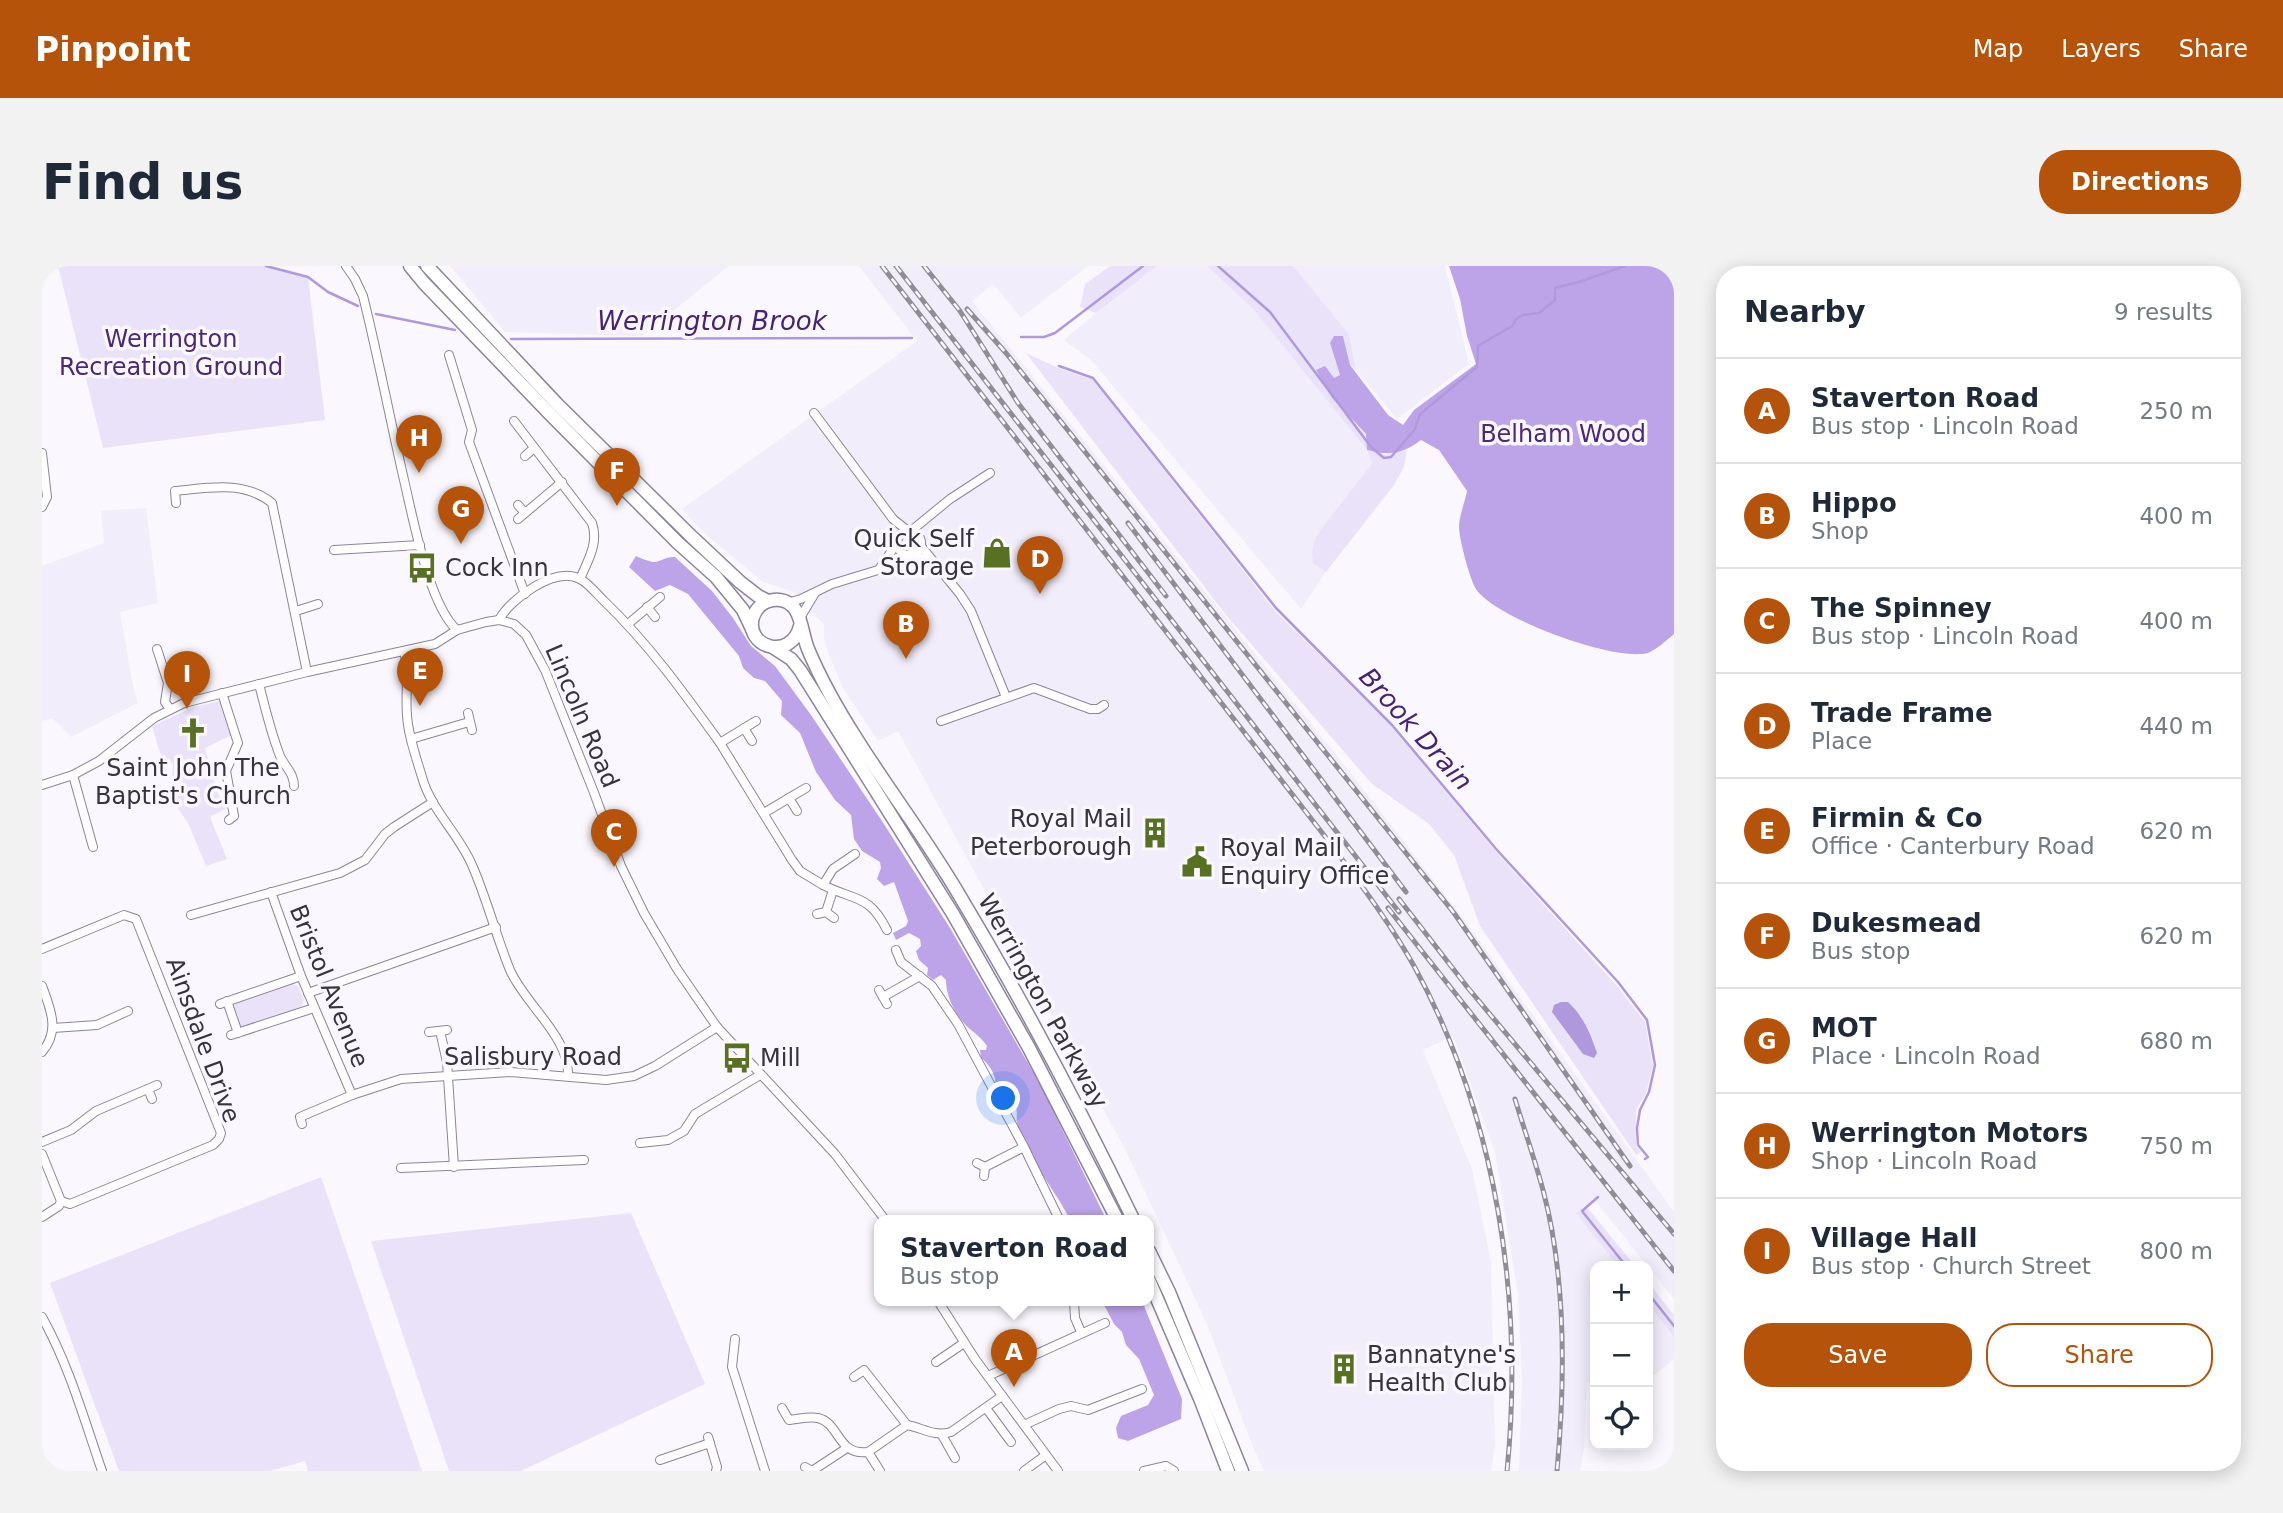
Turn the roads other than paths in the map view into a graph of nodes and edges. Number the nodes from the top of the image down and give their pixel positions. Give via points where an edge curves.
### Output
1 (346, 266) edge
2 (410, 266) edge
3 (427, 266) edge
4 (449, 355) dead end
5 (814, 413) dead end
6 (513, 421) dead end
7 (534, 448) junction
8 (42, 453) edge
9 (525, 456) dead end
10 (990, 473) dead end
11 (562, 482) junction
12 (176, 503) dead end
13 (518, 505) dead end
14 (42, 507) edge
15 (525, 513) junction
16 (933, 515) junction
17 (518, 519) dead end
18 (893, 519) junction
19 (910, 531) junction
20 (897, 541) junction
21 (420, 545) junction
22 (916, 548) junction
23 (352, 549) junction
24 (334, 550) dead end
25 (353, 559) dead end
26 (878, 570) junction
27 (580, 579) junction
28 (816, 591) junction
29 (525, 594) junction
30 (660, 597) dead end
31 (768, 601) junction
32 (788, 603) junction
33 (318, 604) dead end
34 (647, 607) junction
35 (296, 611) junction
36 (655, 617) dead end
37 (499, 620) junction
38 (800, 622) junction
39 (628, 624) junction
40 (752, 629) junction
41 (457, 630) junction
42 (774, 648) junction
43 (157, 649) dead end
44 (404, 651) junction
45 (307, 672) junction
46 (259, 684) junction
47 (222, 693) junction
48 (1006, 697) junction
49 (1104, 705) dead end
50 (170, 709) junction
51 (756, 721) dead end
52 (941, 721) dead end
53 (470, 722) dead end
54 (744, 728) junction
55 (411, 739) junction
56 (752, 741) dead end
57 (720, 743) junction
58 (42, 775) edge
59 (73, 775) junction
60 (44, 785) edge
61 (294, 786) dead end
62 (806, 788) dead end
63 (789, 798) junction
64 (433, 802) junction
65 (797, 811) dead end
66 (764, 813) junction
67 (234, 820) dead end
68 (93, 847) dead end
69 (855, 855) dead end
70 (845, 860) junction
71 (851, 871) dead end
72 (823, 885) junction
73 (833, 890) junction
74 (271, 892) junction
75 (827, 912) junction
76 (817, 914) dead end
77 (191, 915) dead end
78 (834, 918) dead end
79 (496, 927) junction
80 (887, 930) dead end
81 (42, 949) edge
82 (896, 950) dead end
83 (301, 976) junction
84 (920, 976) junction
85 (42, 986) edge
86 (308, 993) junction
87 (883, 997) dead end
88 (314, 1008) junction
89 (128, 1011) dead end
90 (717, 1027) junction
91 (53, 1028) junction
92 (429, 1032) dead end
93 (42, 1052) edge
94 (446, 1075) junction
95 (760, 1075) junction
96 (568, 1076) junction
97 (157, 1085) dead end
98 (148, 1089) junction
99 (352, 1095) junction
100 (152, 1099) dead end
101 (296, 1108) dead end
102 (42, 1142) edge
103 (640, 1143) dead end
104 (1024, 1147) junction
105 (42, 1154) edge
106 (584, 1160) dead end
107 (454, 1167) junction
108 (401, 1168) dead end
109 (982, 1169) dead end
110 (61, 1201) junction
111 (881, 1215) edge
112 (1057, 1215) edge
113 (1115, 1215) edge
114 (1131, 1215) edge
115 (42, 1217) edge
116 (1154, 1261) edge
117 (1154, 1290) edge
118 (941, 1306) edge
119 (1074, 1306) edge
120 (42, 1317) edge
121 (1105, 1323) dead end
122 (1081, 1332) junction
123 (735, 1339) dead end
124 (964, 1343) junction
125 (936, 1362) dead end
126 (988, 1376) junction
127 (854, 1377) dead end
128 (1142, 1389) dead end
129 (1002, 1395) junction
130 (1207, 1399) junction
131 (782, 1408) dead end
132 (986, 1408) junction
133 (1217, 1424) junction
134 (907, 1425) junction
135 (1024, 1425) junction
136 (942, 1435) junction
137 (1011, 1442) dead end
138 (847, 1448) junction
139 (868, 1452) junction
140 (1046, 1455) junction
141 (955, 1458) dead end
142 (660, 1460) dead end
143 (805, 1466) dead end
144 (102, 1471) edge
145 (716, 1471) edge
146 (765, 1471) edge
147 (880, 1471) edge
148 (1024, 1471) edge
149 (1058, 1471) edge
150 (1144, 1471) edge
151 (1174, 1471) edge
152 (1228, 1471) edge
153 (1242, 1471) edge

1 - 21 street via 363,296
2 - 40 highway via 550,414 716,577
3 - 31 highway via 557,404 692,537 740,582
4 - 29 street via 472,430 469,442
5 - 18 street
6 - 7 street
7 - 9 street
7 - 11 street
8 - 14 street via 47,497
10 - 16 street
11 - 15 street
11 - 27 street via 594,531 594,545
12 - 35 street via 175,491 227,487 249,490 272,503
13 - 15 street
15 - 17 street
16 - 19 street
16 - 22 street
18 - 19 street
18 - 20 street
19 - 20 street
19 - 22 street via 917,534
20 - 22 street via 900,550
20 - 26 street
21 - 23 street
21 - 41 street via 438,604
22 - 26 street
22 - 48 street via 971,611
23 - 24 street
23 - 25 street
26 - 28 street
27 - 29 street via 557,577
27 - 39 street
28 - 32 street
28 - 38 street
29 - 37 street
30 - 34 street
31 - 32 highway
31 - 40 highway via 754,615
32 - 38 highway
33 - 35 street
34 - 36 street
34 - 39 street
35 - 45 street
37 - 41 street
37 - 90 street, Lincoln Road via 520,629 537,655 621,866 677,969
38 - 42 highway via 794,640
38 - 114 highway, Werrington Parkway via 836,708 960,895 1030,1017
39 - 57 street
40 - 42 highway via 760,642
41 - 44 street via 435,644
42 - 113 highway, Werrington Parkway via 800,670 953,914
43 - 50 street via 168,683 165,702
44 - 45 street
44 - 55 street
45 - 46 street
46 - 47 street
46 - 61 street
47 - 50 street
47 - 67 street via 238,743 226,771
48 - 49 street via 1034,688 1090,709
48 - 52 street
50 - 59 street
51 - 54 street
53 - 55 street
54 - 56 street
54 - 57 street
55 - 64 street
57 - 66 street
58 - 60 street
59 - 60 street
59 - 68 street
62 - 63 street
63 - 65 street
63 - 66 street
64 - 74 street via 385,834 356,866
64 - 79 street via 472,863
66 - 72 street via 800,870
69 - 70 street
70 - 71 street
70 - 72 street
72 - 73 street
73 - 75 street
73 - 80 street via 864,901
74 - 77 street
74 - 83 street, Bristol Avenue
75 - 76 street
75 - 78 street
79 - 86 street
79 - 96 street via 511,971 563,1047
81 - 110 street, Ainsdale Drive via 124,915 136,919 220,1133 213,1145 75,1203
82 - 84 street via 901,962
83 - 86 street, Bristol Avenue
83 - 88 street via 224,1003 235,1034
84 - 87 street
84 - 104 street via 958,1024
85 - 91 street
86 - 88 street, Bristol Avenue
88 - 99 street, Bristol Avenue
89 - 91 street via 97,1025
90 - 95 street, Lincoln Road
90 - 96 street, Salisbury Road via 634,1076 606,1080
91 - 93 street
92 - 94 street via 443,1030
94 - 96 street, Salisbury Road via 511,1072
94 - 99 street, Salisbury Road via 401,1079
94 - 107 street
95 - 103 street via 695,1114 684,1131 668,1140
95 - 111 street, Lincoln Road via 835,1154
97 - 98 street
98 - 100 street
98 - 102 street via 96,1111 71,1130
99 - 101 street, Salisbury Road via 301,1120
104 - 109 street
104 - 112 street
105 - 110 street
106 - 107 street
107 - 108 street
110 - 115 street
116 - 130 highway
117 - 130 highway
118 - 124 street
119 - 122 street
120 - 144 street via 72,1383
121 - 122 street
122 - 126 street
123 - 146 street via 732,1367
124 - 125 street
124 - 126 street
126 - 129 street
127 - 134 street via 864,1370
128 - 135 street via 1088,1410 1059,1409
129 - 132 street
129 - 135 street
130 - 133 highway
131 - 138 street via 789,1420 826,1421
132 - 136 street
132 - 137 street
133 - 152 highway
133 - 153 highway
134 - 136 street
134 - 139 street
135 - 140 street
136 - 141 street
138 - 139 street
138 - 143 street via 812,1471
139 - 147 street
140 - 148 street
140 - 149 street
142 - 145 street via 709,1440
150 - 151 street via 1166,1465

